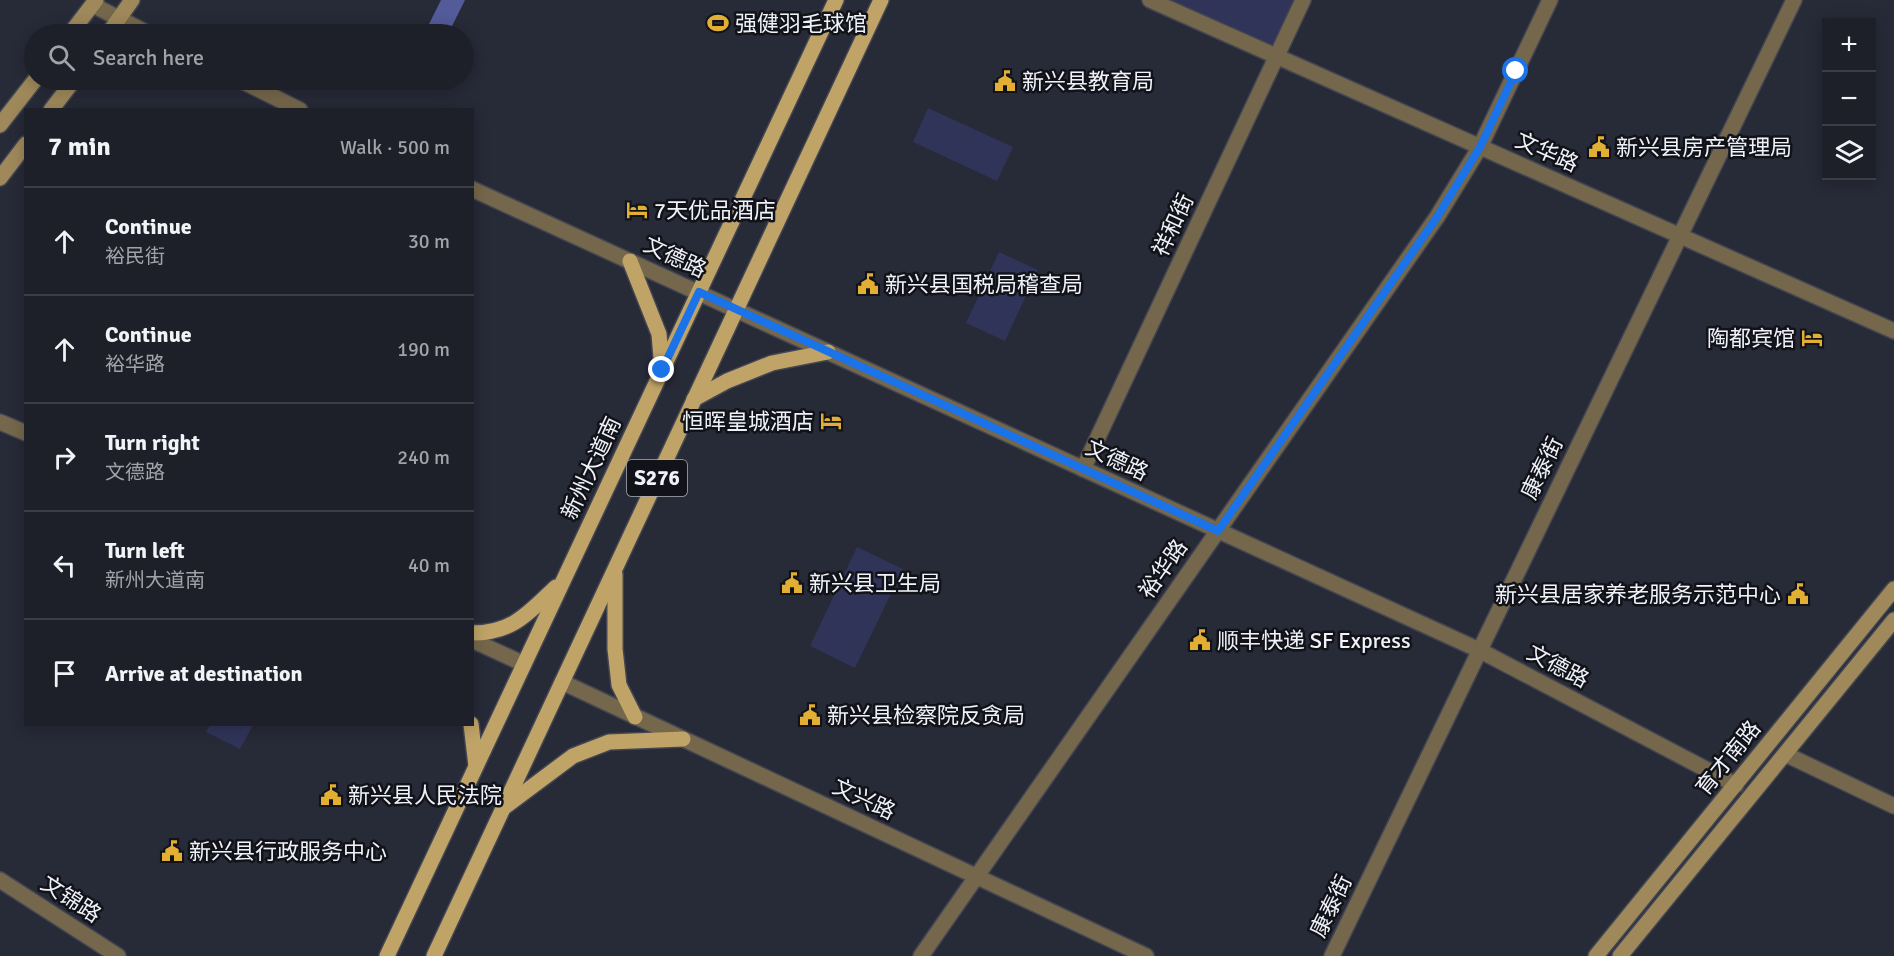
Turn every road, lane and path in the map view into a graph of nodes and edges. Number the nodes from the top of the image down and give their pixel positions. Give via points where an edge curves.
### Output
1 (132, 0) edge
2 (836, 0) edge
3 (880, 0) edge
4 (1150, 0) edge
5 (1303, 0) edge
6 (1550, 0) edge
7 (1794, 0) edge
8 (94, 3) edge
9 (119, 20) junction
10 (78, 24) edge
11 (116, 24) edge
12 (128, 24) edge
13 (1277, 57) junction
14 (27, 90) edge
15 (66, 90) edge
16 (260, 90) edge
17 (53, 108) edge
18 (296, 108) edge
19 (0, 125) edge
20 (24, 147) edge
21 (1480, 147) junction
22 (0, 178) edge
23 (474, 190) edge
24 (1680, 236) junction
25 (630, 261) junction
26 (699, 292) junction
27 (736, 310) junction
28 (1894, 331) edge
29 (828, 352) junction
30 (662, 370) junction
31 (694, 399) junction
32 (0, 422) edge
33 (24, 432) edge
34 (1083, 469) junction
35 (1218, 531) junction
36 (615, 568) junction
37 (563, 581) junction
38 (1894, 589) edge
39 (1894, 620) edge
40 (474, 633) edge
41 (474, 641) edge
42 (1479, 650) junction
43 (524, 664) junction
44 (562, 682) junction
45 (635, 717) junction
46 (471, 726) edge
47 (683, 739) junction
48 (1785, 754) junction
49 (476, 766) junction
50 (1736, 785) junction
51 (1894, 806) edge
52 (503, 807) junction
53 (976, 876) junction
54 (0, 880) edge
55 (118, 956) edge
56 (387, 956) edge
57 (434, 956) edge
58 (921, 956) edge
59 (1146, 956) edge
60 (1332, 956) edge
61 (1596, 956) edge
62 (1620, 956) edge

1 - 9 street
2 - 26 main road, 新州大道南 / S276
3 - 27 main road, S276
4 - 13 street, 文华路
5 - 13 street, 祥和街
6 - 21 street, 裕华路
7 - 24 street, 康泰街
8 - 9 street
8 - 10 street
9 - 11 street
9 - 12 street
13 - 21 street, 文华路
13 - 34 street, 祥和街
14 - 19 street
15 - 17 street
16 - 18 street
20 - 22 street
21 - 24 street, 文华路
21 - 35 street, 裕华路 via 1437,217
23 - 25 street, 文德路
24 - 28 street, 文华路
24 - 42 street, 康泰街
25 - 26 street, 文德路
25 - 30 main road via 659,334
26 - 27 street, 文德路
26 - 30 main road, 新州大道南 / S276
27 - 29 street, 文德路
27 - 31 main road, S276
29 - 31 main road via 772,363
29 - 34 street, 文德路
30 - 37 main road, 新州大道南 / S276
31 - 36 main road, S276
32 - 33 street
34 - 35 street, 文德路
35 - 42 street, 文德路
35 - 53 street, 裕华路
36 - 44 main road, S276
36 - 45 main road via 619,685
37 - 40 main road via 508,628
37 - 43 main road, 新州大道南 / S276
38 - 50 street, 育才南路
39 - 48 street, 育才南路
41 - 43 street
42 - 50 street, 文德路
42 - 60 street, 康泰街
43 - 49 main road, 新州大道南 / S276
44 - 45 street, 文兴路
44 - 52 main road, S276
45 - 47 street, 文兴路
46 - 49 main road
47 - 52 main road via 609,742 573,756
47 - 53 street, 文兴路
48 - 51 street
48 - 62 street, 育才南路
49 - 56 main road, 新州大道南 / S276
50 - 61 street, 育才南路
52 - 57 main road, S276
53 - 58 street, 裕华路
53 - 59 street, 文兴路
54 - 55 street, 文锦路

